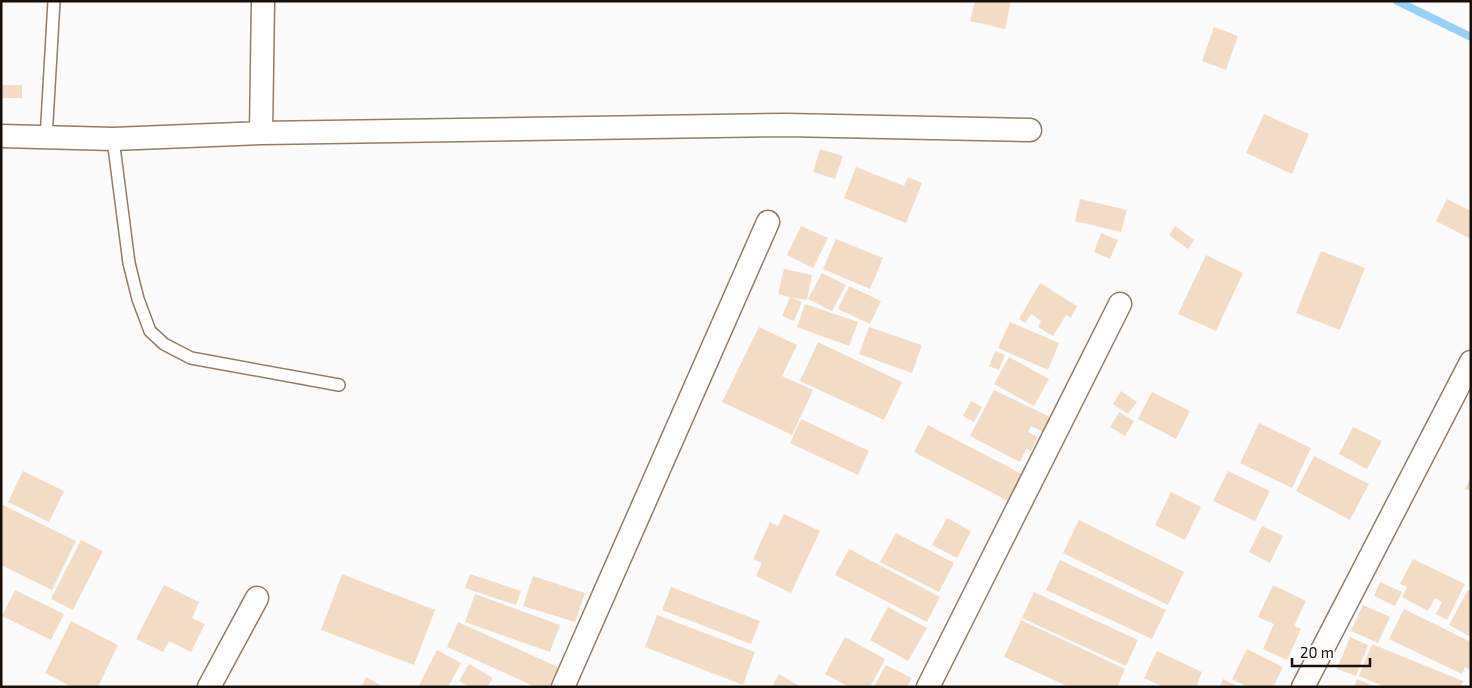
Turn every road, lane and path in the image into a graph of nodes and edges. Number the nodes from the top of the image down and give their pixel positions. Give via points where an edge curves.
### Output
1 (54, 1) edge
2 (263, 1) edge
3 (1030, 130) dead end
4 (261, 133) junction
5 (1, 136) edge
6 (46, 139) junction
7 (113, 139) junction
8 (768, 222) dead end
9 (1120, 304) dead end
10 (1471, 362) edge
11 (339, 385) dead end
12 (257, 598) dead end
13 (209, 687) edge
14 (563, 687) edge
15 (928, 687) edge
16 (1303, 687) edge

1 - 6 lane
2 - 4 street
3 - 4 street via 786,125
4 - 7 street
5 - 6 street
6 - 7 street
7 - 11 lane via 129,263 150,331 164,344 191,358
8 - 14 street
9 - 15 street
10 - 16 street
12 - 13 street

